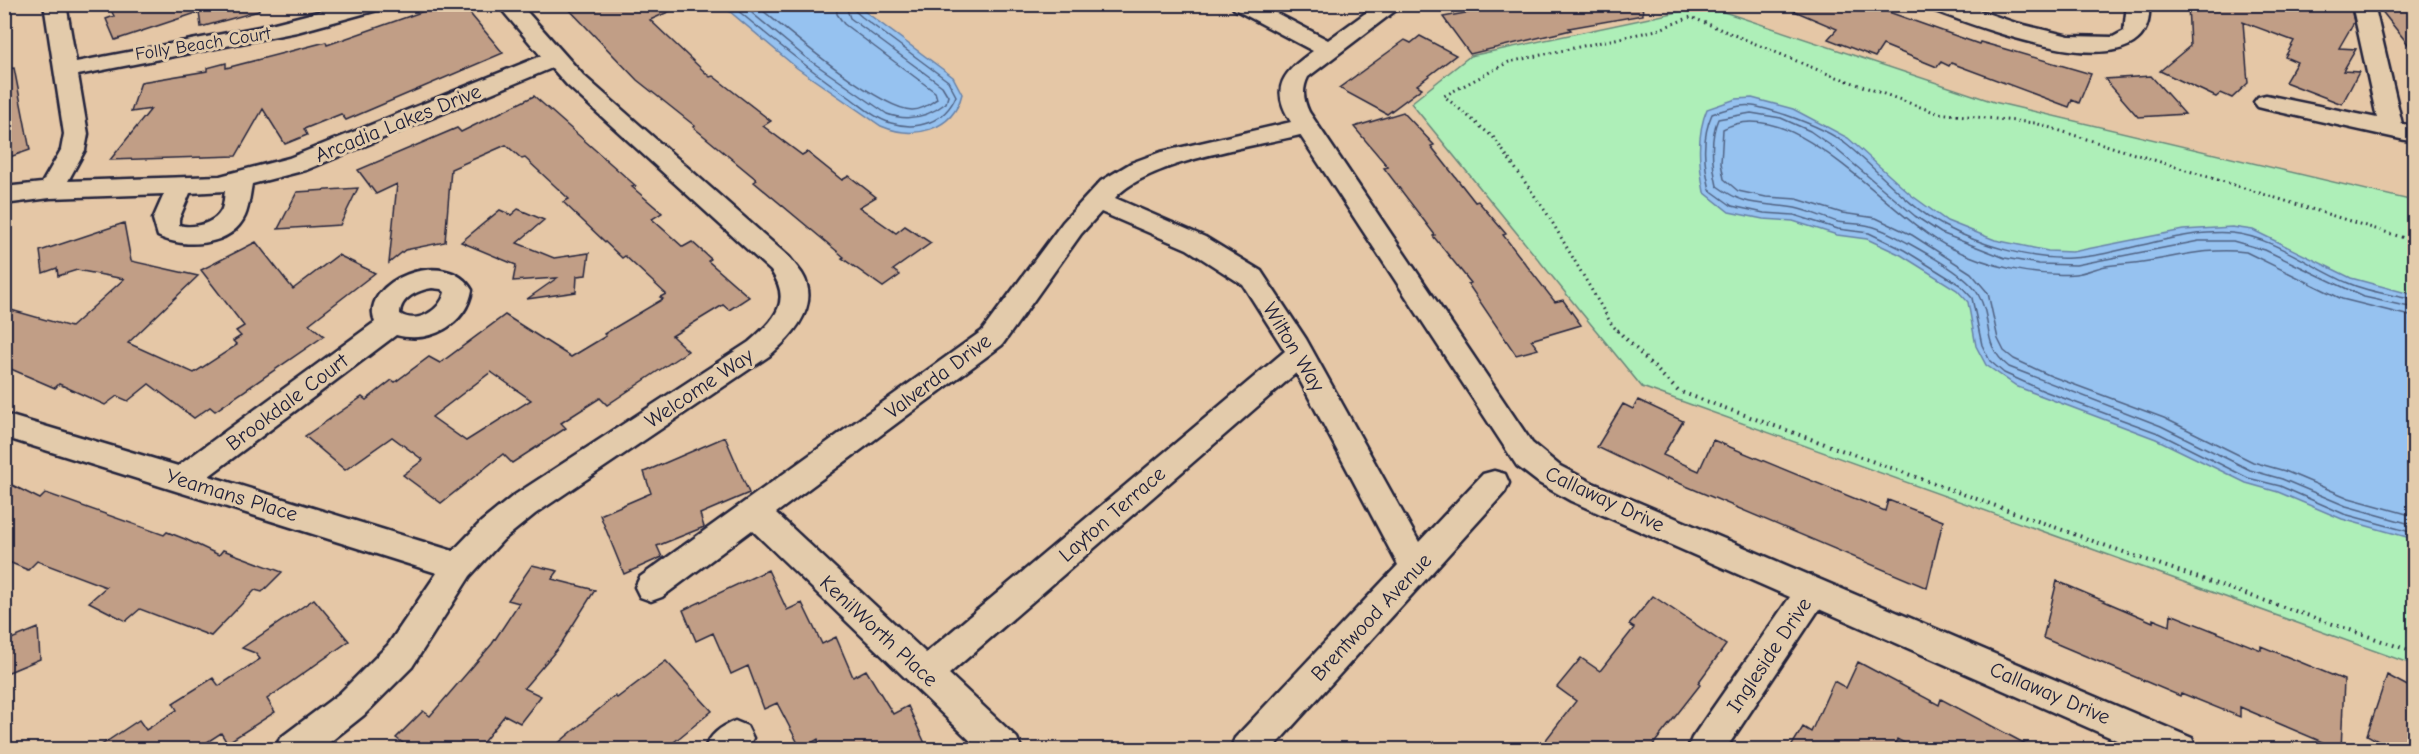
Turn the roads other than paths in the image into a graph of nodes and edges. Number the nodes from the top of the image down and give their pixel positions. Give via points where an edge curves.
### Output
1 (55, 4) edge
2 (374, 4) edge
3 (508, 4) edge
4 (1242, 4) edge
5 (1394, 4) edge
6 (1937, 4) edge
7 (2138, 4) edge
8 (2363, 4) edge
9 (1329, 50) junction
10 (554, 59) junction
11 (66, 71) junction
12 (2266, 102) dead end
13 (1306, 126) junction
14 (2403, 131) edge
15 (240, 180) junction
16 (180, 187) junction
17 (50, 190) junction
18 (4, 196) edge
19 (1099, 201) junction
20 (392, 324) dead end
21 (1300, 354) junction
22 (4, 425) edge
23 (182, 480) junction
24 (1494, 483) dead end
25 (754, 512) junction
26 (459, 566) junction
27 (1417, 569) junction
28 (651, 587) dead end
29 (1813, 591) junction
30 (925, 674) junction
31 (292, 750) edge
32 (1005, 750) edge
33 (1247, 750) edge
34 (1704, 750) edge
35 (2180, 750) edge

1 - 11 street
2 - 11 street, Folly Beach Court via 288,30 121,57
3 - 10 street, Welcome Way
4 - 9 street
5 - 9 street, Callaway Drive
6 - 7 street via 2086,47 2113,45 2131,37 2139,24
8 - 14 street
9 - 13 street, Callaway Drive via 1293,81 1292,99
10 - 15 street, Arcadia Lakes Drive via 297,164
10 - 26 street, Welcome Way via 780,264 794,283 793,309 781,330 759,349 524,505
11 - 17 street via 76,134 74,150
12 - 14 street
13 - 19 street, Valverda Drive via 1170,158 1140,169 1110,187
13 - 29 street, Callaway Drive via 1521,451 1536,467 1582,492
15 - 16 street, Arcadia Lakes Drive
15 - 16 street via 237,205 228,220 207,233 187,237 167,230 165,222
16 - 17 street, Arcadia Lakes Drive
17 - 18 street, Arcadia Lakes Drive
19 - 21 street, Wilton Way via 1196,243 1252,278
19 - 25 street, Valverda Drive via 1072,228 992,338
20 - 23 street, Brookdale Court
21 - 27 street, Wilton Way
21 - 30 street, Layton Terrace
22 - 23 street, Yeamans Place
23 - 26 street, Yeamans Place
24 - 27 street, Brentwood Avenue
25 - 28 street, Valverda Drive
25 - 30 street, KenilWorth Place
26 - 31 street, Welcome Way via 400,656 352,704
27 - 33 street, Brentwood Avenue
29 - 34 street, Ingleside Drive
29 - 35 street, Callaway Drive
30 - 32 street, KenilWorth Place

